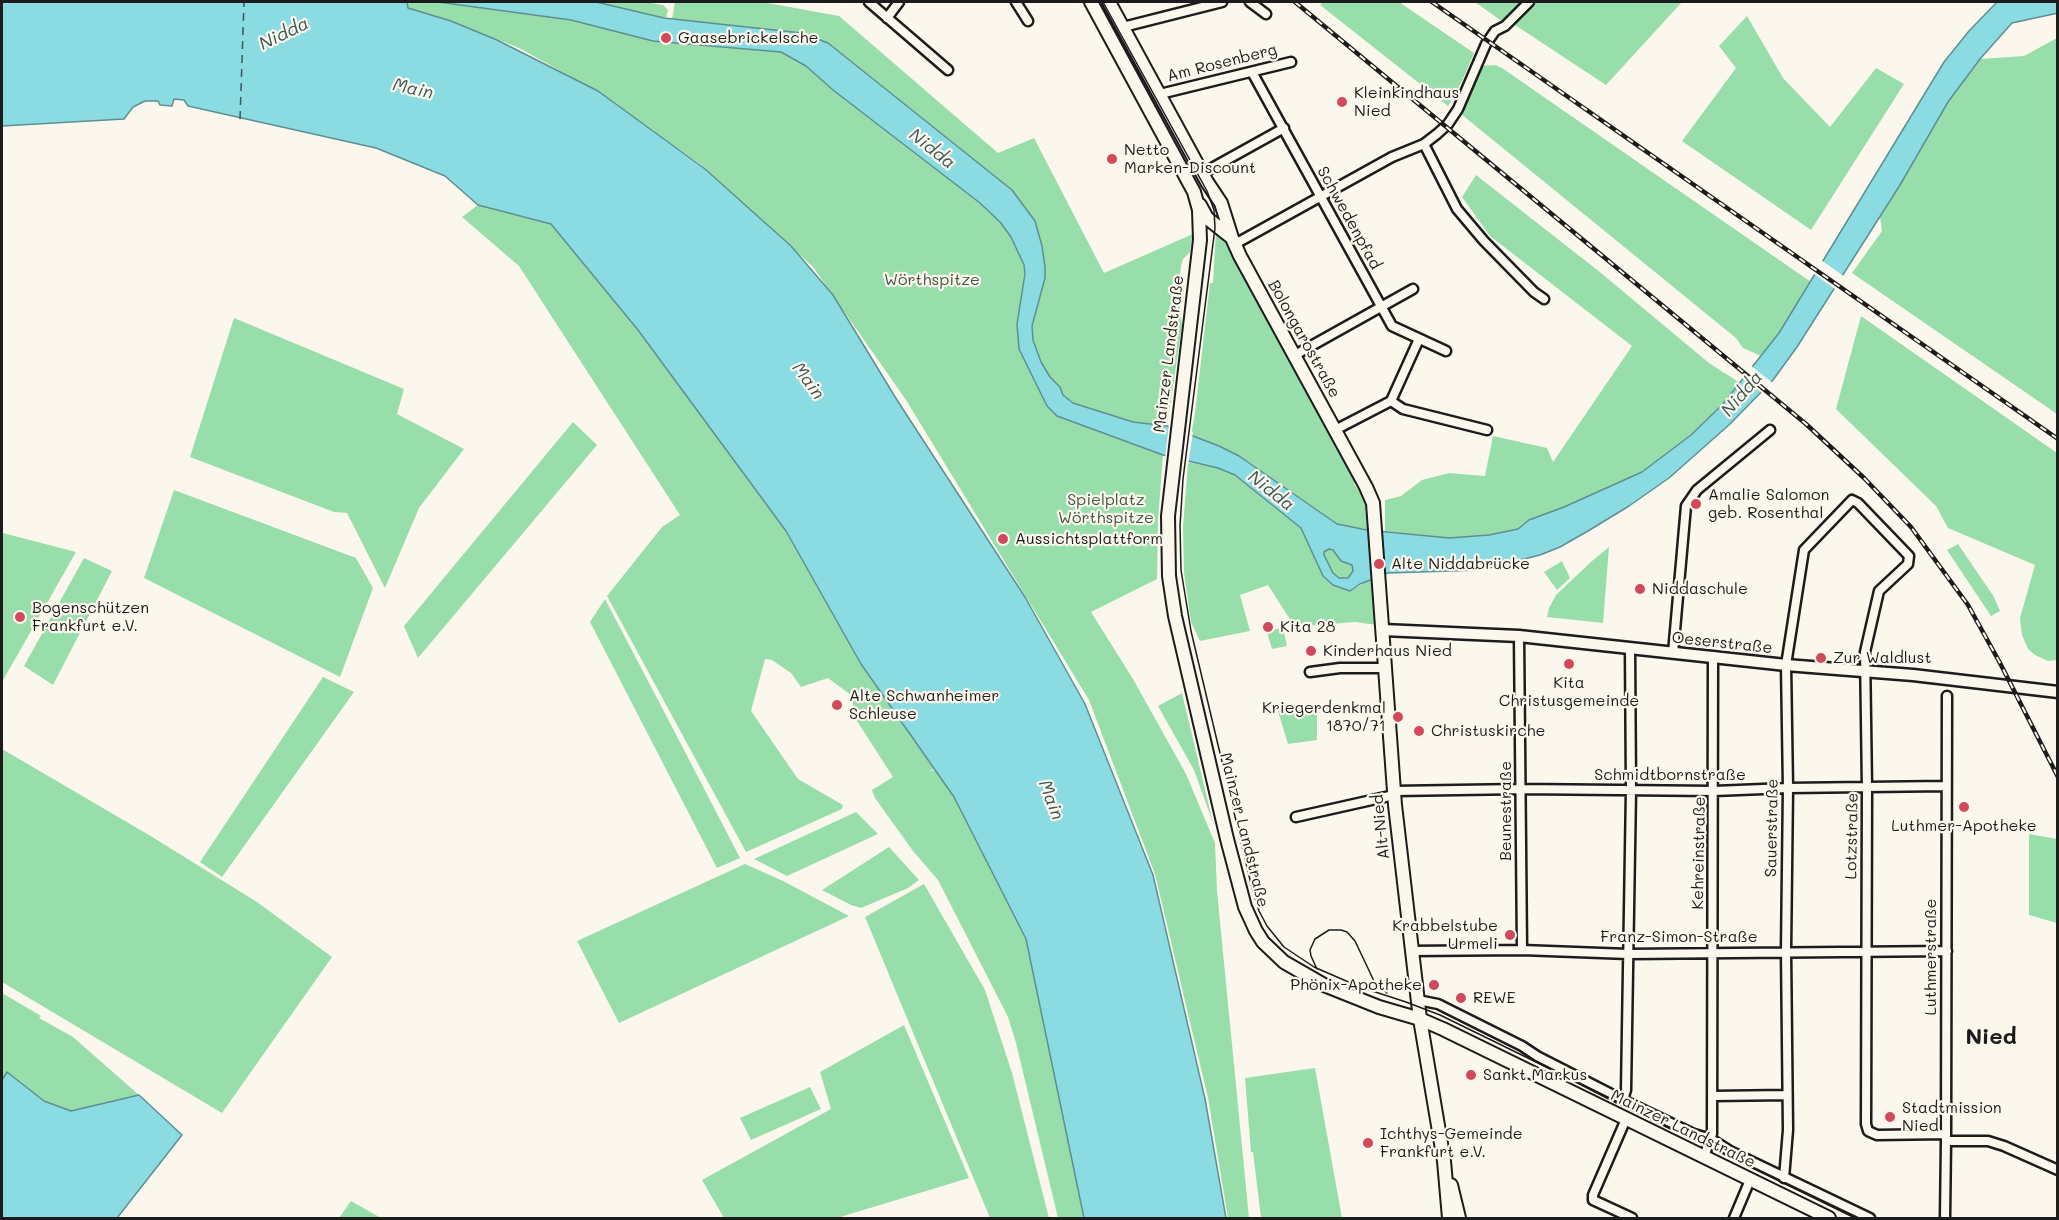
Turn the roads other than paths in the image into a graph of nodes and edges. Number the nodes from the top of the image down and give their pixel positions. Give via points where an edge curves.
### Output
1 (869, 2) edge
2 (899, 2) edge
3 (1016, 2) edge
4 (1091, 2) edge
5 (1109, 2) edge
6 (1222, 2) edge
7 (1250, 2) edge
8 (1529, 2) edge
9 (1266, 14) dead end
10 (887, 18) junction
11 (1028, 21) dead end
12 (1123, 27) junction
13 (1291, 62) dead end
14 (948, 70) dead end
15 (1252, 72) junction
16 (1160, 94) junction
17 (1284, 128) junction
18 (1424, 144) junction
19 (1205, 177) junction
20 (1194, 192) junction
21 (1320, 197) junction
22 (1217, 221) junction
23 (1200, 240) junction
24 (1234, 241) junction
25 (1413, 289) dead end
26 (1544, 299) dead end
27 (1381, 307) junction
28 (1419, 339) junction
29 (1446, 351) dead end
30 (1294, 355) junction
31 (1391, 400) junction
32 (1335, 430) junction
33 (1487, 430) dead end
34 (1770, 430) dead end
35 (1852, 500) joint
36 (1382, 626) junction
37 (1519, 636) junction
38 (1630, 648) junction
39 (1673, 652) junction
40 (1713, 656) junction
41 (1786, 665) junction
42 (1385, 668) junction
43 (1310, 672) dead end
44 (1865, 672) junction
45 (2058, 692) edge
46 (1947, 696) dead end
47 (1946, 786) junction
48 (1788, 788) junction
49 (1867, 788) junction
50 (1521, 789) junction
51 (1631, 790) junction
52 (1714, 791) junction
53 (1394, 793) junction
54 (1296, 817) dead end
55 (1522, 950) junction
56 (1411, 951) junction
57 (1785, 951) junction
58 (1865, 951) junction
59 (1947, 951) junction
60 (1713, 952) junction
61 (1628, 954) junction
62 (1418, 1000) junction
63 (1420, 1019) junction
64 (1787, 1095) junction
65 (1713, 1096) junction
66 (1623, 1100) junction
67 (1626, 1119) junction
68 (1946, 1138) junction
69 (1712, 1139) junction
70 (1704, 1157) junction
71 (1444, 1161) junction
72 (2058, 1170) edge
73 (1784, 1178) junction
74 (1750, 1180) junction
75 (1449, 1218) edge
76 (1459, 1218) edge
77 (1632, 1218) edge
78 (1734, 1218) edge
79 (1828, 1218) edge
80 (1870, 1218) edge
81 (1945, 1218) edge

1 - 10 street
2 - 10 street
3 - 11 street
4 - 20 main road
5 - 12 main road
6 - 12 street
7 - 9 street
8 - 18 street via 1486,44 1452,118
10 - 14 street
12 - 16 main road
13 - 15 street, Am Rosenberg
15 - 16 street, Am Rosenberg
15 - 17 street, Schwedenpfad
16 - 19 main road
17 - 19 street
17 - 21 street, Schwedenpfad
18 - 21 street
18 - 26 street via 1457,209
19 - 22 main road
19 - 22 main road via 1221,203
20 - 22 main road
20 - 23 main road
21 - 24 street
21 - 27 street, Schwedenpfad
22 - 23 main road
22 - 24 main road
23 - 63 main road, Mainzer Landstraße via 1172,477 1167,539 1169,576 1227,839 1249,919 1263,942 1296,970 1324,986
24 - 30 main road, Bolongarostraße
25 - 27 street
27 - 28 street, Schwedenpfad via 1392,326
27 - 30 street
28 - 29 street, Schwedenpfad
28 - 31 street
30 - 32 main road, Bolongarostraße
31 - 32 street
31 - 33 street via 1403,409
32 - 36 main road, Bolongarostraße via 1371,496
34 - 39 street via 1697,490 1686,506
35 - 41 street, Sauerstraße via 1804,550
35 - 44 street, Lotzstraße via 1909,556 1908,564 1879,591 1865,652
36 - 37 street, Oeserstraße
36 - 42 main road, Alt-Nied
37 - 38 street, Oeserstraße
37 - 50 street, Beunestraße
38 - 39 street, Oeserstraße
38 - 51 street
39 - 40 street, Oeserstraße
40 - 41 street, Oeserstraße
40 - 52 street, Kehreinstraße
41 - 44 street, Oeserstraße
41 - 48 street, Sauerstraße
42 - 43 street
42 - 53 main road, Alt-Nied
44 - 45 street, Oeserstraße
44 - 49 street, Lotzstraße
46 - 47 street, Luthmerstraße
47 - 49 street, Schmidtbornstraße
47 - 59 street, Luthmerstraße
48 - 49 street, Schmidtbornstraße
48 - 52 street, Schmidtbornstraße
48 - 57 street, Sauerstraße
49 - 58 street, Lotzstraße
50 - 51 street, Schmidtbornstraße
50 - 53 street, Schmidtbornstraße
50 - 55 street, Beunestraße
51 - 52 street, Schmidtbornstraße
51 - 61 street
52 - 60 street, Kehreinstraße
53 - 54 street, Schmidtbornstraße
53 - 56 main road, Alt-Nied
55 - 56 street, Franz-Simon-Straße
55 - 61 street, Franz-Simon-Straße
56 - 62 main road, Alt-Nied
57 - 58 street, Franz-Simon-Straße
57 - 60 street, Franz-Simon-Straße
57 - 64 street, Sauerstraße
58 - 59 street, Franz-Simon-Straße
58 - 68 street, Lotzstraße via 1868,1131 1877,1135
59 - 68 street, Luthmerstraße
60 - 61 street, Franz-Simon-Straße
60 - 65 street, Kehreinstraße
61 - 66 street
62 - 63 main road, Alt-Nied
62 - 66 street, Mainzer Landstraße via 1461,1015
63 - 67 main road, Mainzer Landstraße
63 - 71 main road, Alt-Nied
64 - 65 street
64 - 73 street, Sauerstraße
65 - 69 street, Kehreinstraße
66 - 69 street, Mainzer Landstraße
67 - 70 main road, Mainzer Landstraße
67 - 77 street via 1593,1200
68 - 72 street via 1988,1141
68 - 81 street, Luthmerstraße
69 - 70 street, Kehreinstraße
69 - 73 street, Mainzer Landstraße
70 - 74 main road, Mainzer Landstraße
71 - 75 main road
71 - 76 main road
73 - 80 street, Mainzer Landstraße
74 - 78 street
74 - 79 main road, Mainzer Landstraße

